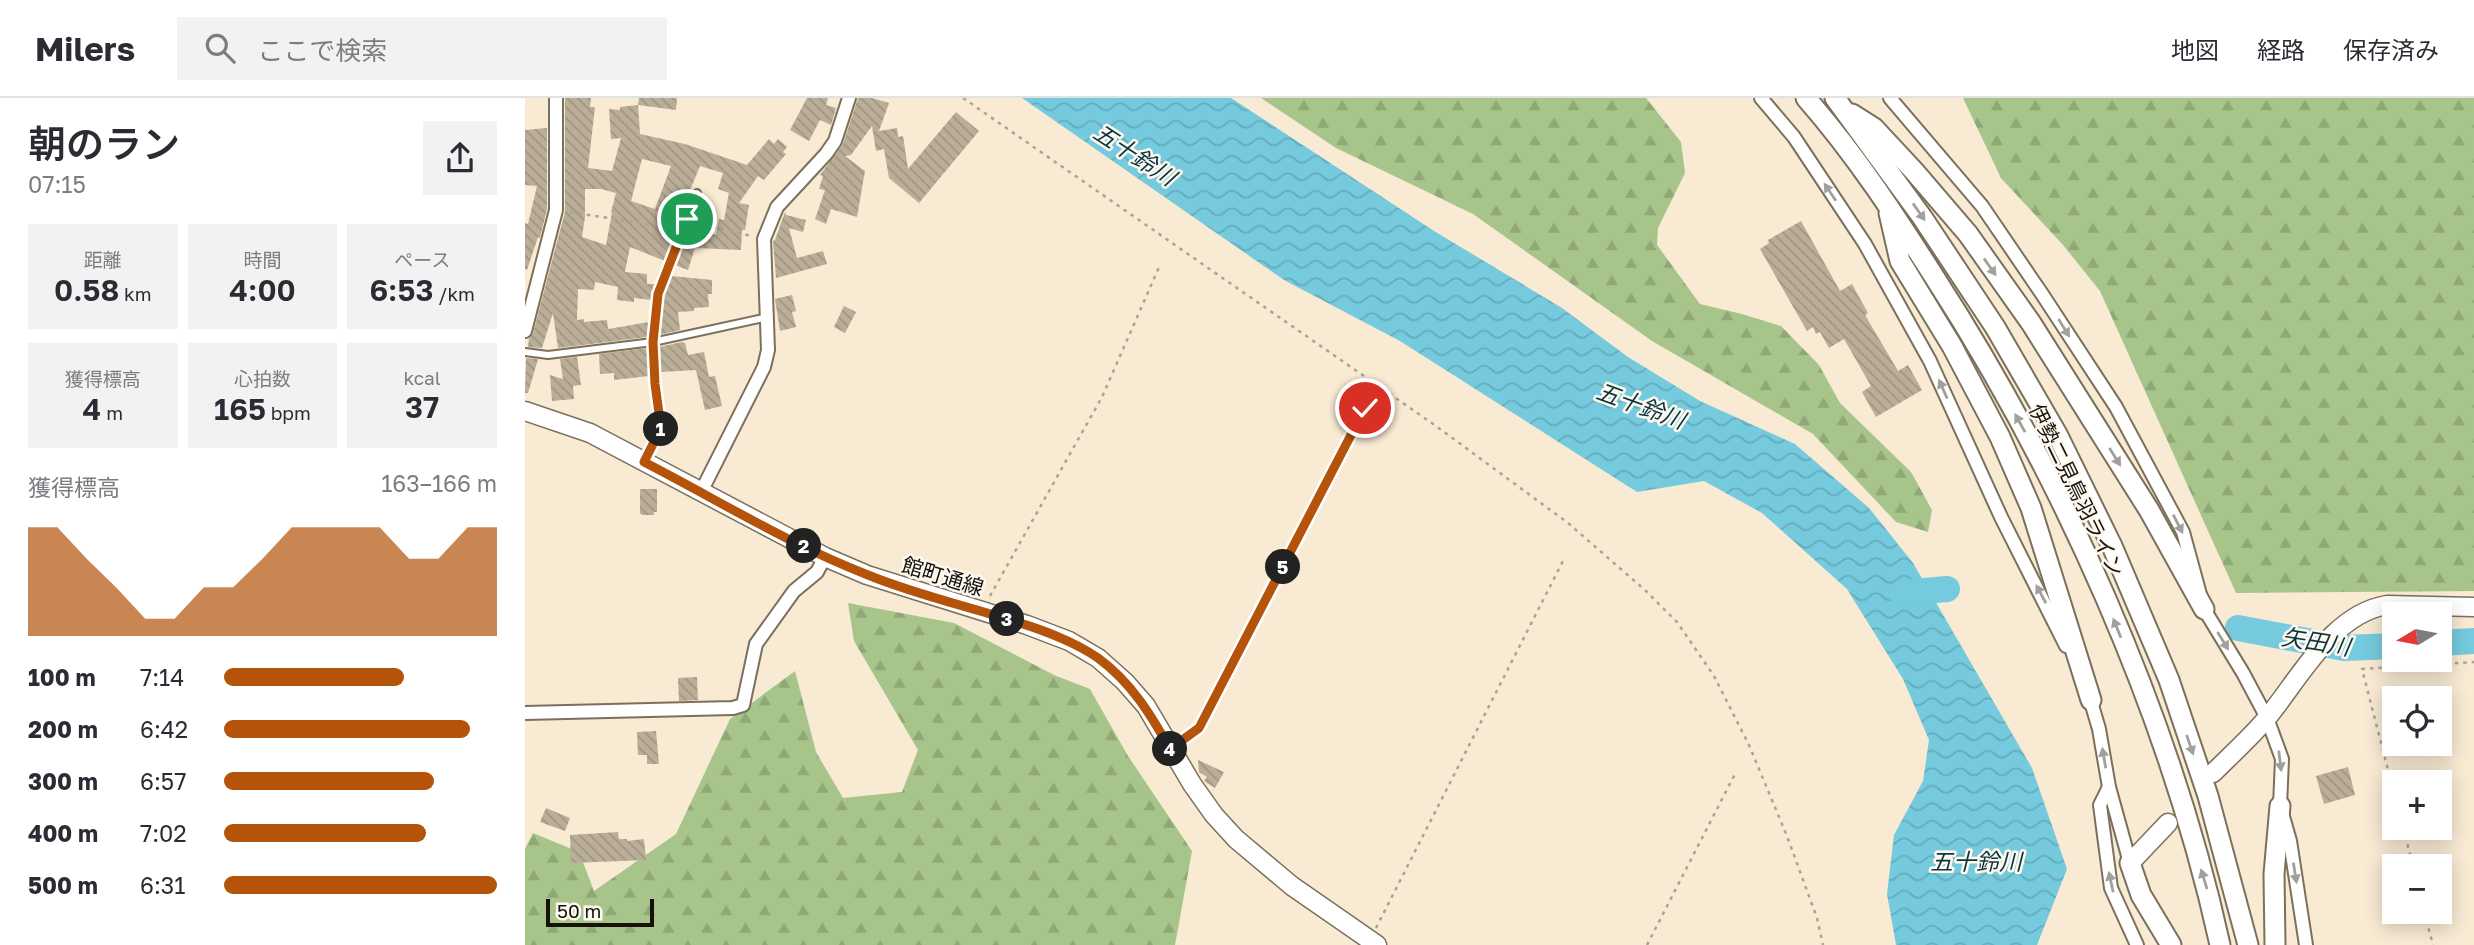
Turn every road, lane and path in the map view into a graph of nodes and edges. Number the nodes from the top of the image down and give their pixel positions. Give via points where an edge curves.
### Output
1 (556, 98) edge
2 (849, 98) edge
3 (963, 98) edge
4 (1761, 98) edge
5 (1805, 98) edge
6 (1890, 98) edge
7 (1840, 104) edge
8 (697, 193) dead end
9 (1886, 199) junction
10 (556, 210) junction
11 (687, 219) junction
12 (680, 233) junction
13 (764, 239) junction
14 (1160, 265) dead end
15 (768, 317) junction
16 (525, 331) edge
17 (653, 342) junction
18 (525, 352) edge
19 (1365, 408) dead end
20 (525, 411) edge
21 (644, 462) junction
22 (701, 492) junction
23 (825, 557) junction
24 (1565, 557) dead end
25 (2474, 607) edge
26 (2204, 609) junction
27 (982, 611) junction
28 (2474, 662) edge
29 (2091, 700) junction
30 (525, 713) edge
31 (2267, 718) junction
32 (1170, 749) junction
33 (2388, 770) edge
34 (1736, 772) dead end
35 (2213, 773) dead end
36 (2109, 787) junction
37 (2280, 806) junction
38 (2168, 823) dead end
39 (2130, 863) junction
40 (2427, 924) edge
41 (1374, 943) edge
42 (1647, 945) edge
43 (1823, 945) edge
44 (2137, 945) edge
45 (2171, 945) edge
46 (2220, 945) edge
47 (2248, 945) edge
48 (2276, 945) edge
49 (2306, 945) edge
50 (2433, 945) edge

1 - 10 street
2 - 13 street via 835,141 777,207
3 - 43 path via 1436,426 1569,523 1646,590 1677,622 1714,676 1749,745 1792,848
29 -> 4 street via 1930,361 1865,244 1794,137
5 - 9 main road, 伊勢二見鳥羽ライン
6 -> 26 street via 1982,206 2116,407 2183,532
7 -> 26 main road via 1874,128 1968,234 2031,323 2141,498
7 -> 47 main road, 伊勢二見鳥羽ライン via 1995,327 2057,434 2112,546 2173,693 2208,796
8 - 11 lane
9 - 29 main road via 1899,261 1958,357 2031,508
46 -> 9 main road, 伊勢二見鳥羽ライン via 2210,899 2143,691 2089,560 1974,337
10 - 12 path
10 - 16 street
11 - 12 lane
11 - 13 path
12 - 17 lane via 658,294
13 - 15 street
14 - 27 path via 1102,397
15 - 17 lane
15 - 22 street via 764,367
17 - 18 lane via 548,355
17 - 21 lane via 661,428
19 - 32 path via 1199,728
20 - 21 main road, 館町通線 via 590,433
21 - 22 main road, 館町通線
22 - 23 main road, 館町通線
23 - 27 main road, 館町通線 via 901,588
23 - 30 street via 756,644 743,705
24 - 41 path
25 - 31 main road via 2373,608 2346,623 2304,668
26 -> 31 street
27 - 32 main road, 館町通線 via 1069,641 1098,658 1146,706
28 - 33 path via 2363,669
36 -> 29 street
31 - 35 main road
31 -> 37 street via 2281,759
32 - 41 main road, 館町通線 via 1214,815 1236,839 1292,886
34 - 42 path
36 - 39 street
44 -> 36 street via 2111,888 2100,805
37 - 48 main road via 2274,874
37 -> 49 street
38 - 39 main road
39 - 45 main road via 2141,895
40 - 50 path

